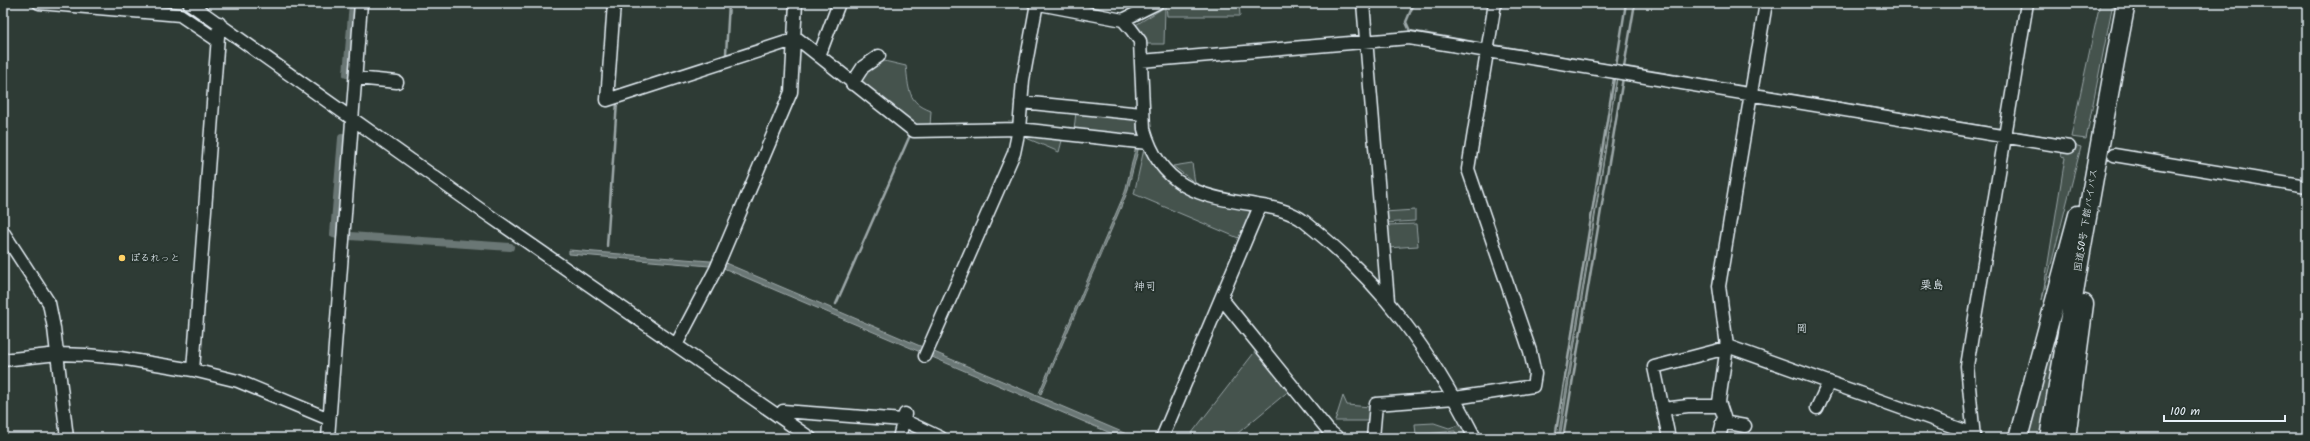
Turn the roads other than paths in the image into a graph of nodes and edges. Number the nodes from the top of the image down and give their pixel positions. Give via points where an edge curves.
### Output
1 (39, 3) edge
2 (189, 3) edge
3 (361, 3) edge
4 (614, 3) edge
5 (796, 3) edge
6 (839, 3) edge
7 (1036, 3) edge
8 (1156, 3) edge
9 (1363, 3) edge
10 (1495, 3) edge
11 (1766, 3) edge
12 (2027, 3) edge
13 (2126, 3) edge
14 (1122, 20) junction
15 (219, 23) junction
16 (794, 38) junction
17 (217, 40) junction
18 (1367, 42) junction
19 (1487, 50) junction
20 (819, 56) junction
21 (879, 56) dead end
22 (1141, 61) junction
23 (356, 78) junction
24 (397, 82) dead end
25 (852, 84) junction
26 (1751, 90) junction
27 (1021, 102) junction
28 (1142, 114) junction
29 (353, 118) junction
30 (1019, 129) junction
31 (2006, 133) junction
32 (1148, 143) junction
33 (2069, 147) dead end
34 (2106, 154) junction
35 (2307, 187) edge
36 (1260, 206) junction
37 (2089, 212) junction
38 (3, 232) edge
39 (1222, 299) junction
40 (1388, 301) junction
41 (676, 345) junction
42 (1727, 346) junction
43 (927, 351) dead end
44 (58, 354) junction
45 (3, 360) edge
46 (193, 370) junction
47 (1829, 382) junction
48 (1455, 398) junction
49 (1720, 406) junction
50 (1816, 408) dead end
51 (1663, 409) junction
52 (783, 411) dead end
53 (904, 418) junction
54 (329, 419) junction
55 (1722, 422) junction
56 (1745, 426) dead end
57 (1974, 436) edge
58 (67, 438) edge
59 (328, 438) edge
60 (810, 438) edge
61 (899, 438) edge
62 (941, 438) edge
63 (1162, 438) edge
64 (1338, 438) edge
65 (1373, 438) edge
66 (1476, 438) edge
67 (1669, 438) edge
68 (1719, 438) edge
69 (2018, 438) edge
70 (2049, 438) edge
71 (2066, 438) edge

1 - 17 street via 180,15
2 - 15 street
3 - 23 street
4 - 16 street via 606,100
5 - 16 street
6 - 20 street
7 - 14 street
7 - 27 street
8 - 14 street
9 - 18 street
10 - 19 street
11 - 26 street
12 - 31 street
13 - 34 highway, 国道50号 下館バイパス
14 - 22 street via 1140,41
15 - 17 street
15 - 29 street
16 - 20 street
16 - 41 street via 791,92 718,264
17 - 46 street
18 - 19 street via 1409,38
18 - 22 street
18 - 40 street
19 - 26 street
19 - 48 street via 1468,170 1530,351 1535,374 1533,386
20 - 25 street
21 - 25 street via 863,67
22 - 28 street
23 - 24 street
23 - 29 street
25 - 30 street via 914,131
26 - 31 street
26 - 42 street via 1718,286
27 - 28 street
27 - 30 street
28 - 32 street
29 - 41 street
29 - 54 street
30 - 32 street
30 - 43 street via 1014,152
31 - 33 street
31 - 57 street via 1967,366
32 - 36 street via 1164,168 1180,185 1198,193
34 - 35 street
34 - 37 highway, 国道50号 下館バイパス
34 - 69 highway via 2080,204
36 - 39 street
36 - 40 street via 1284,210 1304,220 1356,267
37 - 70 highway, 国道50号 下館バイパス
37 - 71 highway via 2084,308
38 - 44 street via 49,303
39 - 63 street
39 - 64 street via 1328,430
40 - 48 street via 1420,341
41 - 60 street
42 - 47 street
42 - 49 street
42 - 51 street via 1654,367
44 - 45 street
44 - 46 street via 120,358
44 - 58 street
46 - 54 street via 238,381
47 - 50 street
47 - 57 street
48 - 65 street via 1376,404
48 - 66 street
49 - 51 street
49 - 55 street via 1724,417
51 - 67 street
52 - 53 street
53 - 61 street
53 - 62 street
54 - 59 street
55 - 56 street
55 - 68 street

